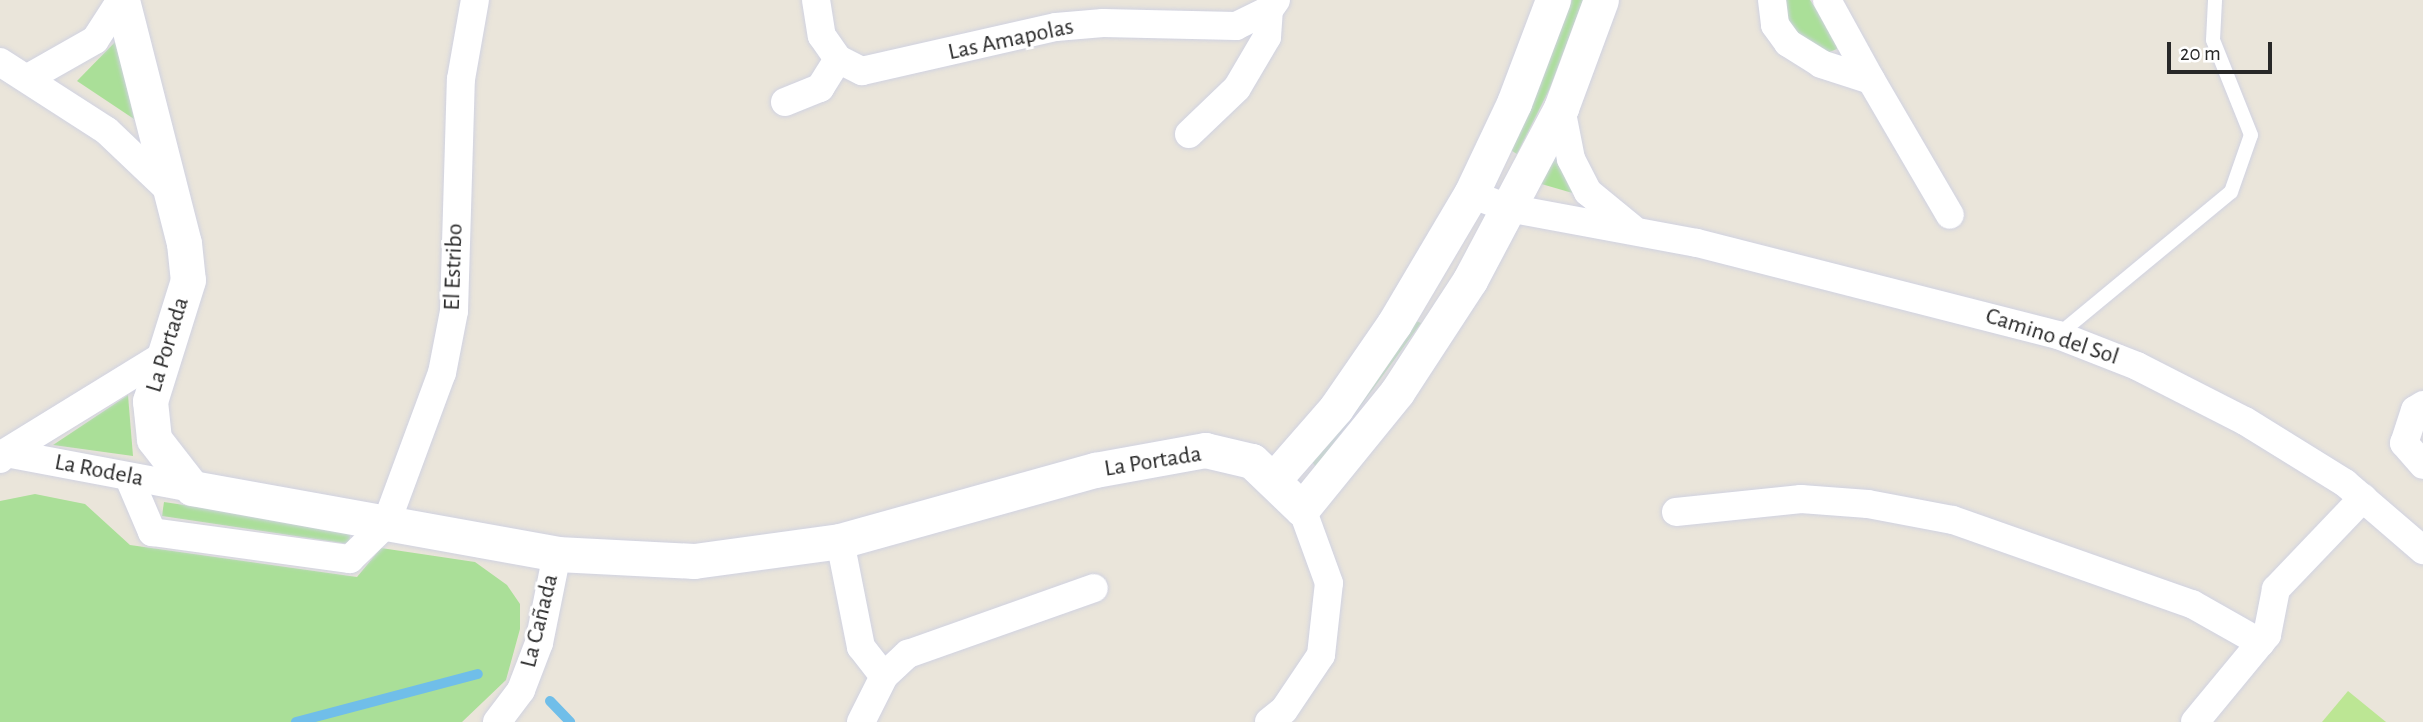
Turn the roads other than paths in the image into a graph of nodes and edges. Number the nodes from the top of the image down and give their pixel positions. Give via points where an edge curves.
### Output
1 (122, 0) edge
2 (475, 0) edge
3 (816, 0) edge
4 (1553, 0) edge
5 (1601, 0) edge
6 (1772, 0) edge
7 (1827, 0) edge
8 (2215, 0) edge
9 (1273, 5) edge
10 (838, 59) junction
11 (0, 62) edge
12 (28, 78) junction
13 (1871, 80) junction
14 (785, 102) dead end
15 (1561, 108) junction
16 (1189, 134) dead end
17 (171, 192) junction
18 (1471, 194) junction
19 (1508, 208) junction
20 (1950, 215) dead end
21 (1635, 231) junction
22 (2058, 335) junction
23 (161, 357) junction
24 (2423, 405) edge
25 (2, 456) edge
26 (2423, 465) edge
27 (129, 478) junction
28 (1275, 478) junction
29 (192, 488) junction
30 (2363, 498) junction
31 (1302, 509) junction
32 (1676, 512) dead end
33 (386, 524) junction
34 (840, 541) junction
35 (2423, 550) edge
36 (557, 554) junction
37 (1094, 588) dead end
38 (2261, 643) junction
39 (884, 676) junction
40 (497, 722) edge
41 (861, 722) edge
42 (1269, 722) edge
43 (2195, 722) edge

1 - 12 street via 95,40
1 - 17 street, La Portada
2 - 33 street, El Estribo via 461,79 454,311 442,373
3 - 10 street via 822,36
4 - 18 street via 1514,103
5 - 15 street
6 - 13 street via 1775,25 1788,43 1821,64
7 - 13 street
8 - 22 lane via 2213,40 2251,135 2231,192
9 - 10 street, Las Amapolas via 1236,26 1103,23 1056,27 862,71
9 - 16 street via 1267,37 1237,88
10 - 14 street via 820,89
11 - 12 street
12 - 17 street via 107,131
13 - 20 street
15 - 19 street
15 - 21 street, Camino del Sol via 1571,159 1588,192
17 - 23 street, La Portada via 188,280 180,316
18 - 19 street, Camino del Sol
18 - 28 street via 1395,324 1336,408
19 - 21 street, Camino del Sol
19 - 31 street via 1469,280 1397,393
21 - 22 street, Camino del Sol via 1941,302
22 - 30 street, Camino del Sol via 2137,366 2234,415
23 - 25 street, La Rodela
23 - 29 street, La Portada via 150,401 154,439
24 - 26 street via 2415,410 2404,443
25 - 27 street, La Rodela
27 - 29 street, La Rodela
27 - 33 street via 152,533 350,559
28 - 31 street, La Portada
28 - 34 street, La Portada via 1252,461 1205,450 1096,470
29 - 33 street, La Portada
30 - 35 street, Camino del Sol
30 - 38 street via 2276,589 2267,635
31 - 42 street, La Portada via 1329,583 1321,655 1284,710
32 - 38 street via 1801,499 1868,504 1953,520 2192,604
33 - 36 street, La Portada
34 - 36 street, La Portada via 694,561
34 - 39 street via 860,647
36 - 40 street, La Cañada via 539,643 521,690
37 - 39 street via 908,654
38 - 43 street
39 - 41 street

